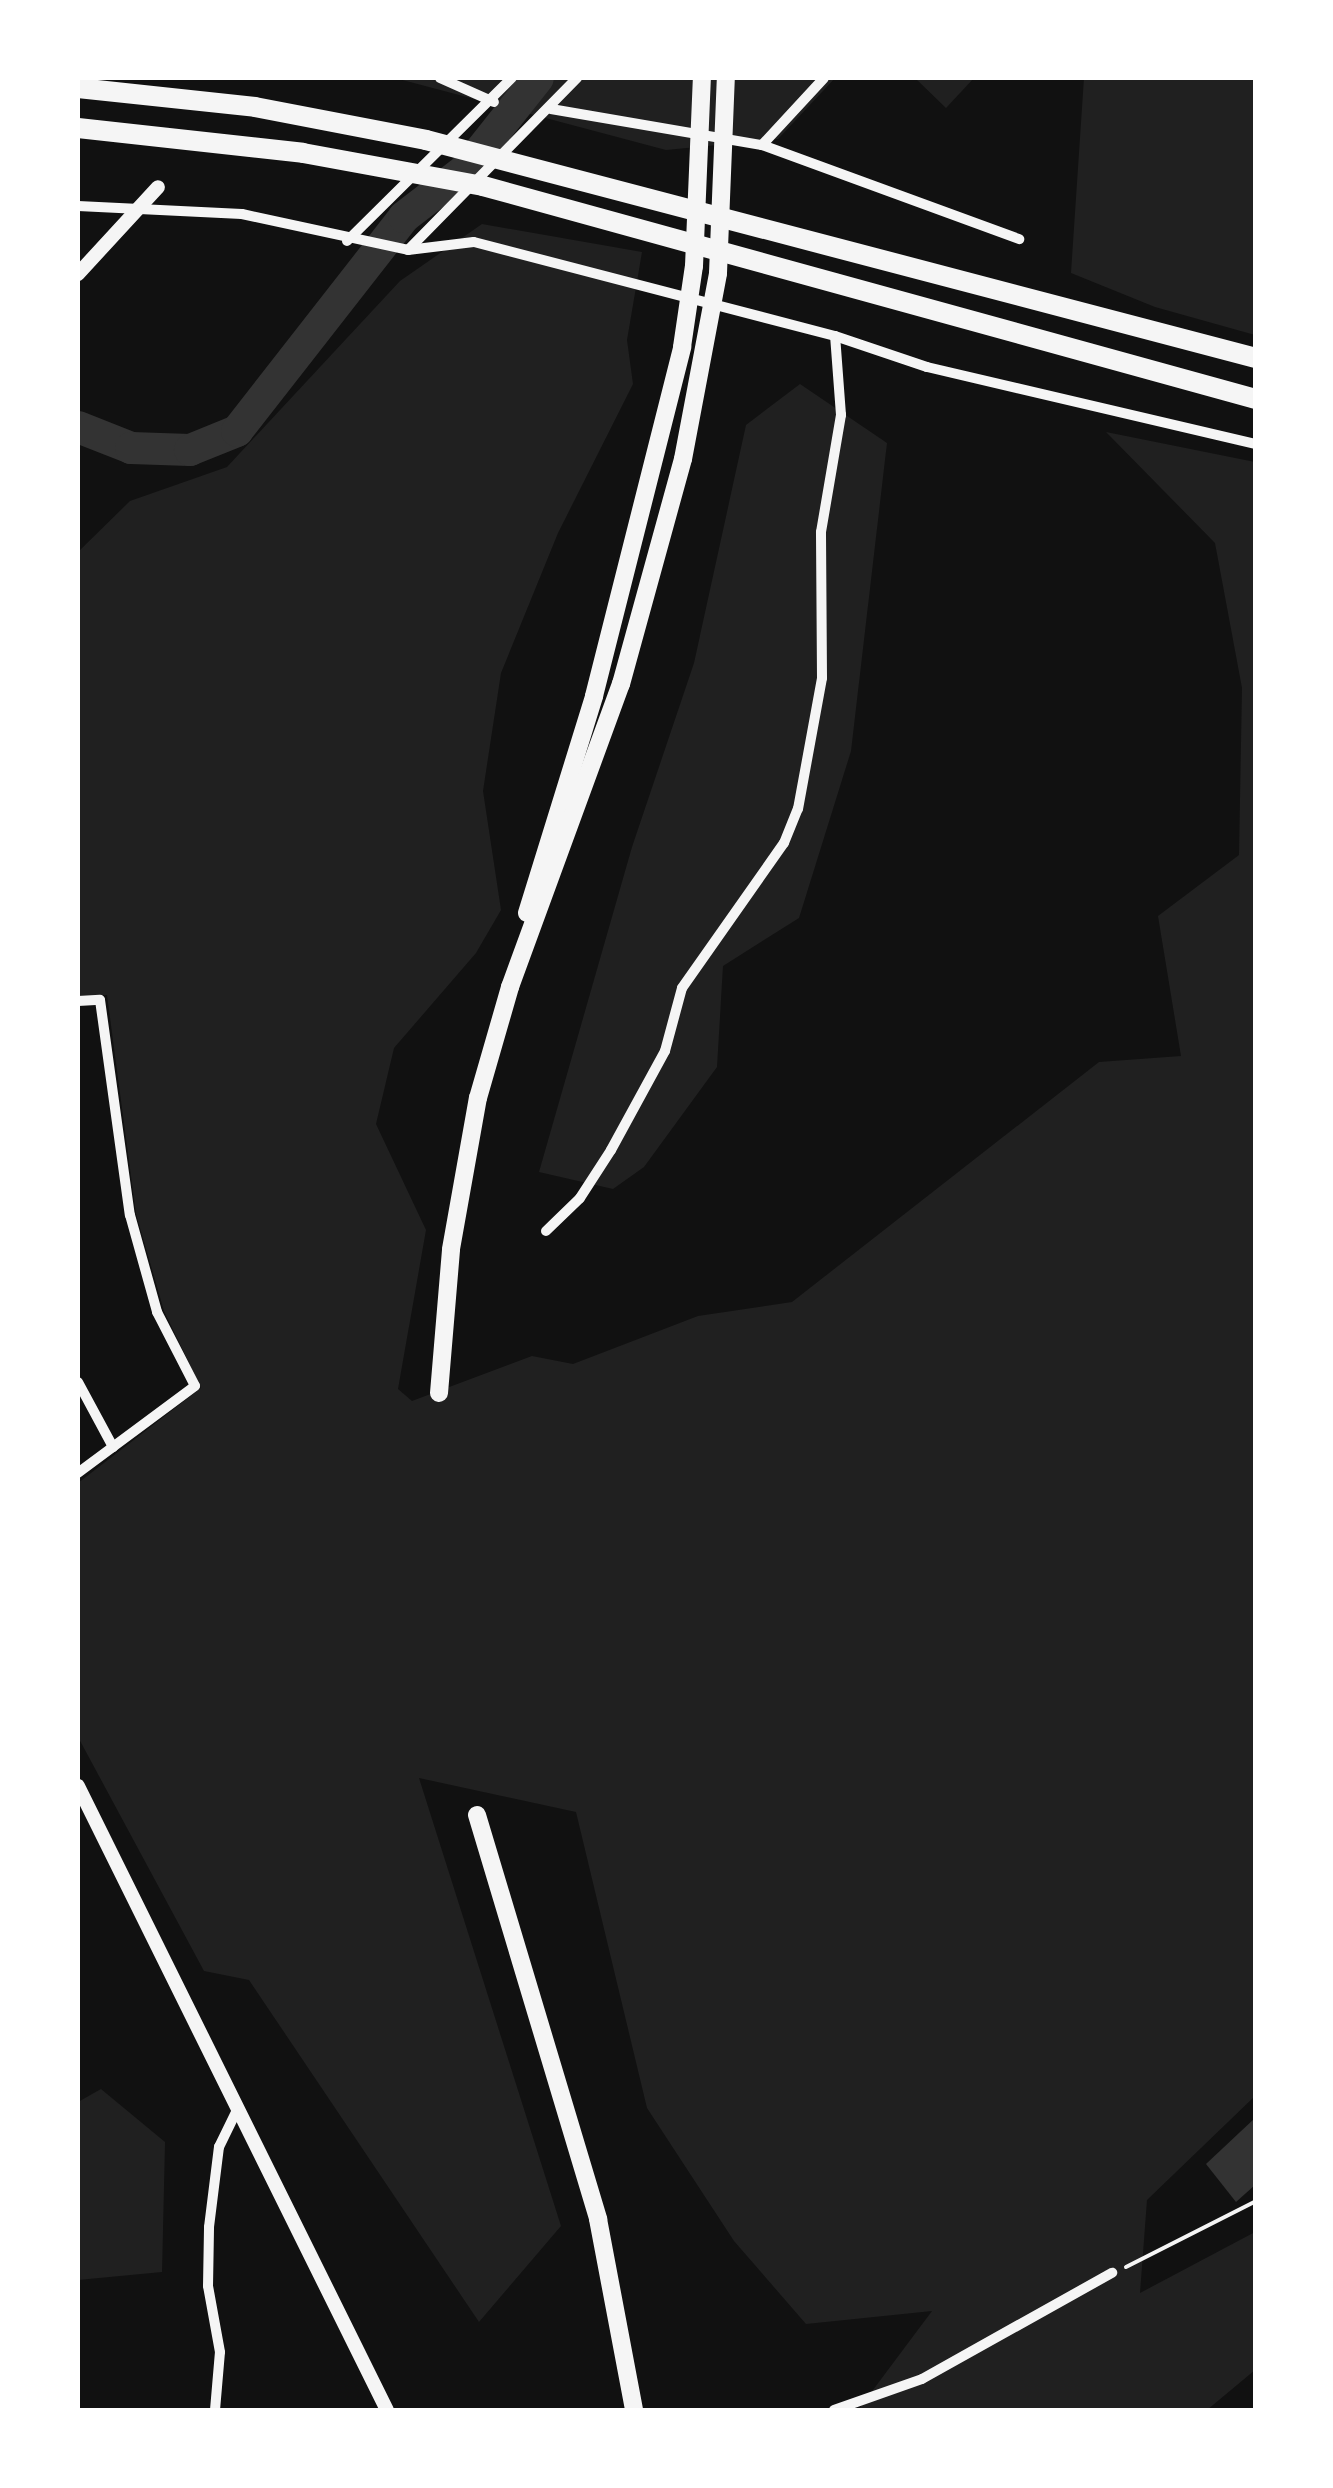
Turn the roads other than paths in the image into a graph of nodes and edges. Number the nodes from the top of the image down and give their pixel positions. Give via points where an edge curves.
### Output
1 (440, 78) edge
2 (512, 78) edge
3 (577, 78) edge
4 (702, 78) edge
5 (726, 78) edge
6 (824, 78) edge
7 (78, 88) edge
8 (494, 102) junction
9 (552, 109) junction
10 (78, 128) edge
11 (762, 145) junction
12 (158, 186) dead end
13 (78, 206) edge
14 (138, 208) junction
15 (1019, 238) dead end
16 (346, 240) junction
17 (408, 250) junction
18 (78, 274) edge
19 (835, 336) junction
20 (1256, 358) edge
21 (1256, 399) edge
22 (1256, 444) edge
23 (510, 986) junction
24 (78, 1002) edge
25 (546, 1231) dead end
26 (78, 1382) edge
27 (439, 1394) dead end
28 (113, 1447) junction
29 (78, 1473) edge
30 (78, 1786) edge
31 (477, 1815) dead end
32 (235, 2114) junction
33 (1112, 2273) road end
34 (215, 2410) edge
35 (388, 2410) edge
36 (634, 2410) edge
37 (834, 2410) edge

1 - 8 street
2 - 8 street
3 - 9 street
4 - 23 highway via 694,266 682,347 604,658 536,874
5 - 23 highway via 725,179 704,350 682,459 621,684
6 - 11 street
7 - 20 highway via 255,106 426,140
8 - 16 street
9 - 11 street
9 - 17 street
10 - 21 highway via 396,168 484,186
11 - 15 street
12 - 14 street
13 - 14 street
14 - 16 street via 242,214
14 - 18 street
16 - 17 street
17 - 19 street via 474,242
19 - 22 street via 928,367
19 - 25 street via 841,416 820,532 822,678 798,809 784,843 682,988 664,1051 611,1150 580,1198
23 - 27 highway via 478,1098 450,1249
24 - 28 street via 100,1000 130,1215 157,1312 196,1386
26 - 28 street
28 - 29 street
30 - 32 street
31 - 36 highway via 598,2219
32 - 34 street via 219,2147 209,2228 208,2286 220,2352
32 - 35 street
33 - 37 street via 922,2379

